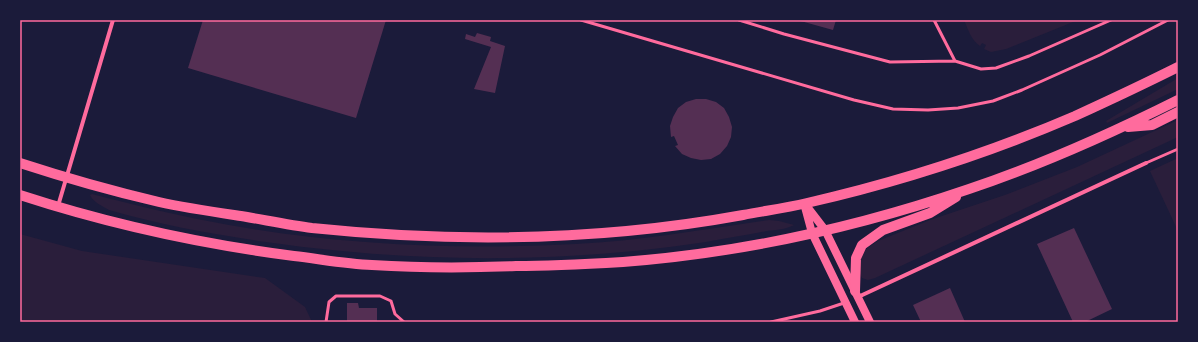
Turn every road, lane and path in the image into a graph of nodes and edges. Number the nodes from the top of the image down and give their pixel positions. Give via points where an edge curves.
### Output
1 (113, 20) edge
2 (581, 20) edge
3 (739, 20) edge
4 (934, 20) edge
5 (1111, 20) edge
6 (1168, 20) edge
7 (955, 61) junction
8 (1178, 67) edge
9 (1178, 100) edge
10 (1178, 112) edge
11 (1122, 128) junction
12 (1178, 149) edge
13 (20, 163) edge
14 (1146, 164) joint
15 (67, 178) junction
16 (968, 189) junction
17 (20, 195) edge
18 (805, 204) junction
19 (58, 207) junction
20 (825, 230) junction
21 (812, 233) junction
22 (857, 294) junction
23 (845, 302) junction
24 (326, 322) edge
25 (404, 322) edge
26 (771, 322) edge
27 (855, 322) edge
28 (870, 322) edge

1 - 15 street
2 - 6 lane via 854,100 893,109 928,110 958,108 993,101 1100,55
3 - 7 lane via 890,62
4 - 7 lane
5 - 7 lane via 1030,56 996,68 981,69
8 - 18 main road via 1073,116 988,150 872,187
9 - 11 main road
10 - 11 main road via 1152,126
11 - 16 main road
12 - 14 lane
13 - 15 main road
14 - 22 street
15 - 18 main road via 161,202 232,215 309,227 420,236 505,238 627,231 703,222
15 - 19 street
16 - 20 main road
16 - 22 main road via 930,213 883,230 862,245 856,258
17 - 19 main road
18 - 20 main road
18 - 21 main road
19 - 21 main road via 198,241 269,253 370,265 474,268 625,262 725,249
20 - 21 main road
20 - 22 main road
21 - 23 main road
22 - 28 main road
23 - 26 lane via 820,311
23 - 27 main road
24 - 25 lane via 329,302 336,296 380,296 391,301 395,314

